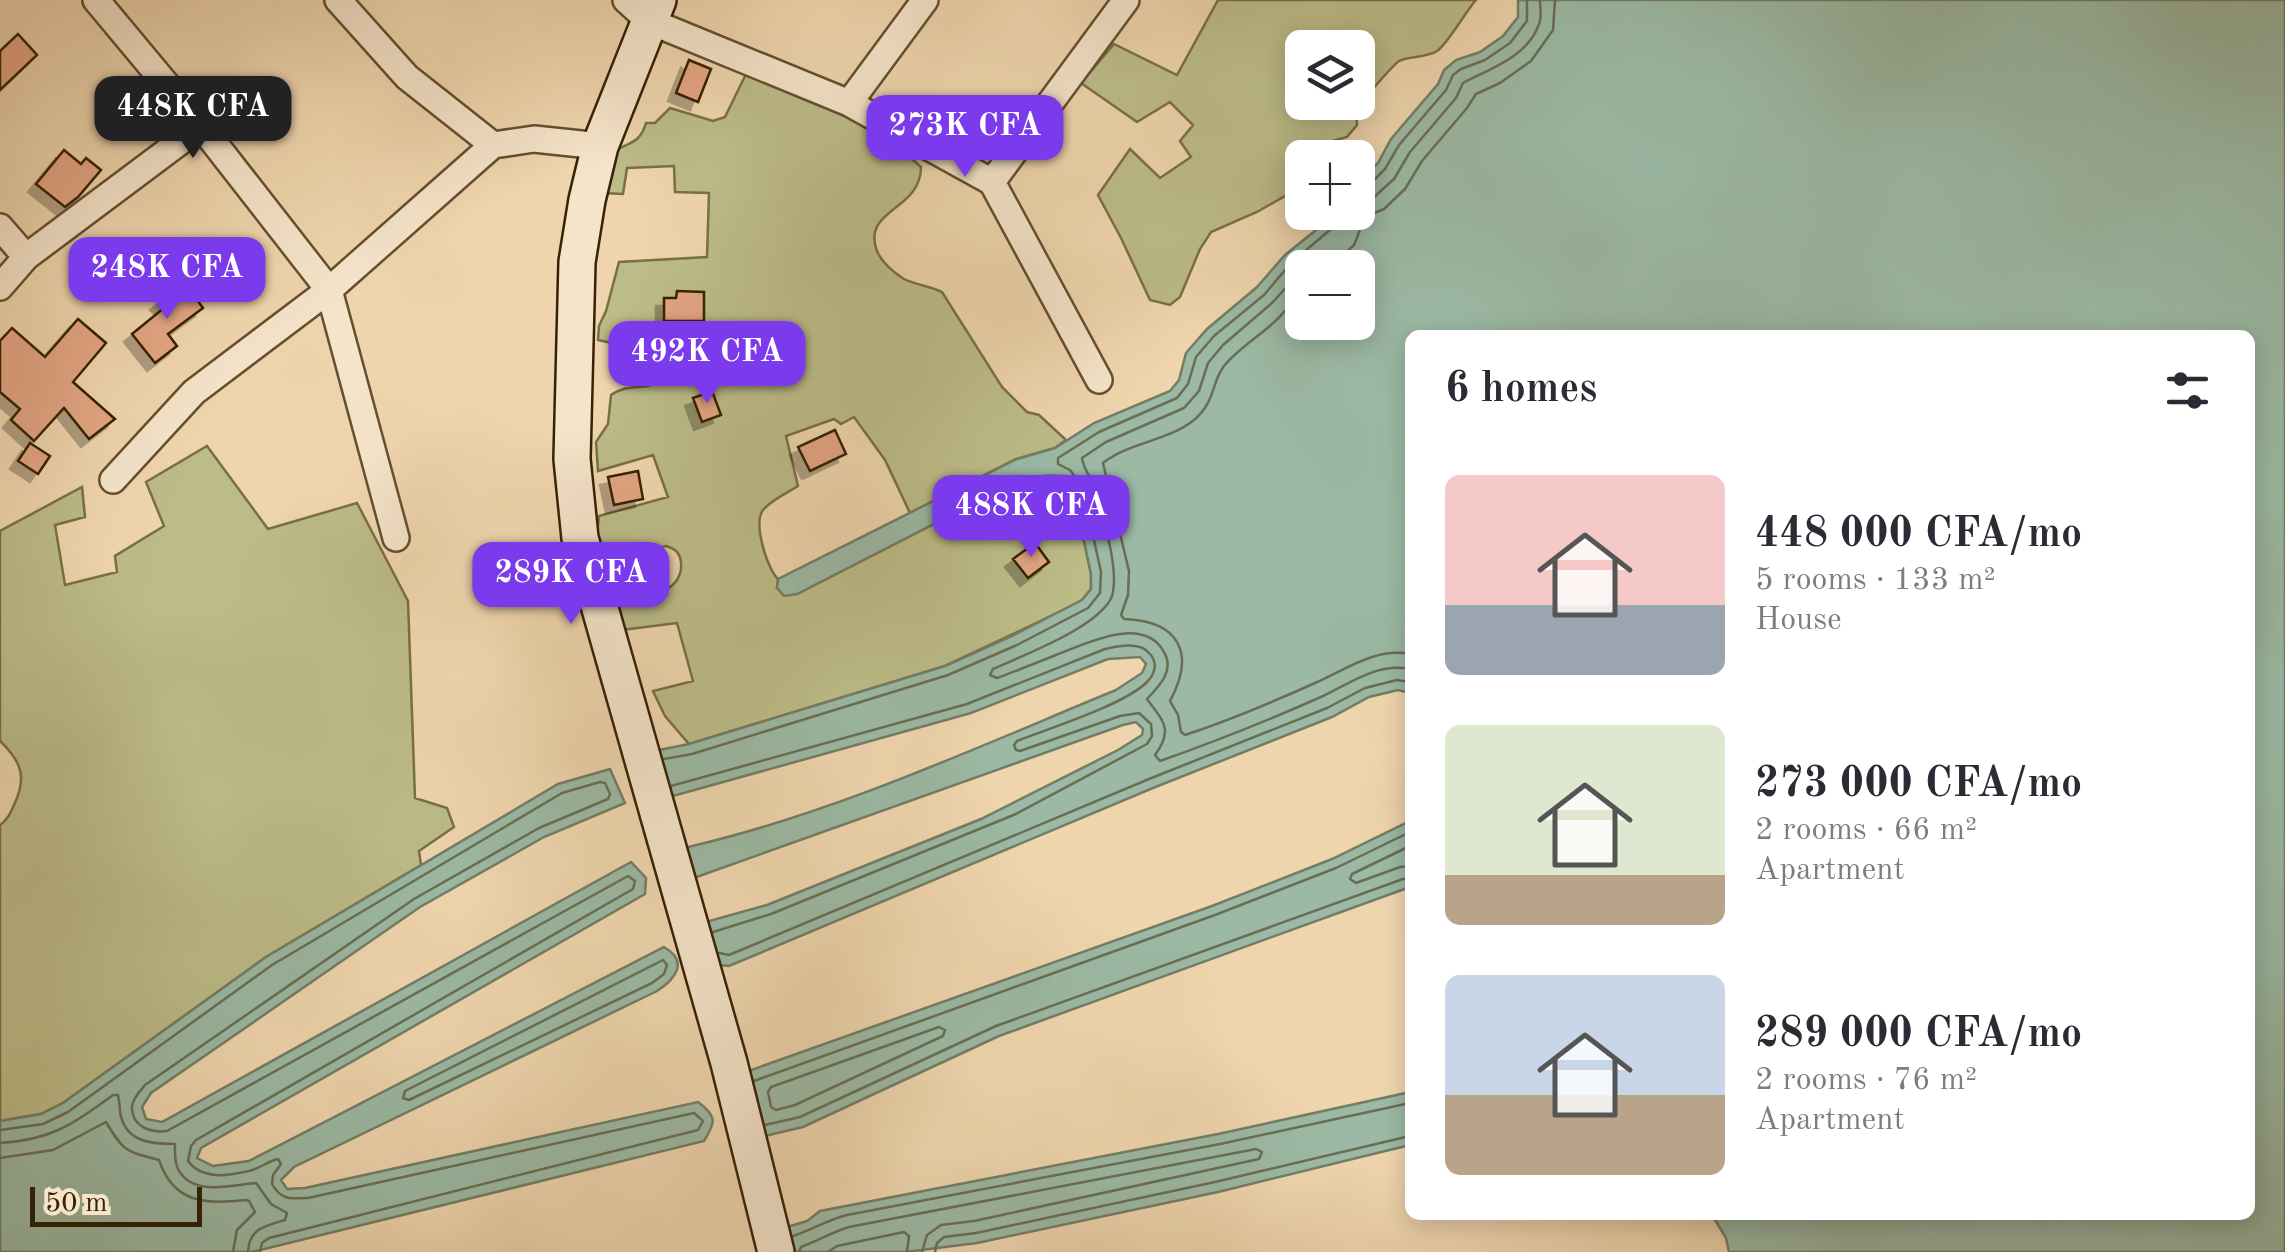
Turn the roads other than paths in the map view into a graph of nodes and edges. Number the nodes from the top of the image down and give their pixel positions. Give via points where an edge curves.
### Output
1 (96, 0) edge
2 (338, 0) edge
3 (926, 0) edge
4 (1126, 0) edge
5 (644, 7) edge
6 (849, 103) junction
7 (201, 126) junction
8 (493, 145) junction
9 (600, 146) junction
10 (992, 182) junction
11 (0, 226) edge
12 (26, 257) junction
13 (0, 287) edge
14 (328, 290) junction
15 (1099, 380) dead end
16 (113, 480) dead end
17 (396, 538) dead end
18 (776, 1252) edge

1 - 7 street
2 - 8 street via 408,77
3 - 6 street
4 - 10 street
5 - 6 street
5 - 9 street
6 - 10 street
7 - 12 street
7 - 14 street
8 - 9 street via 534,138
8 - 14 street
9 - 18 street via 577,262 572,459 580,538
10 - 15 street
11 - 12 street
12 - 13 street
14 - 16 street via 194,392
14 - 17 street

